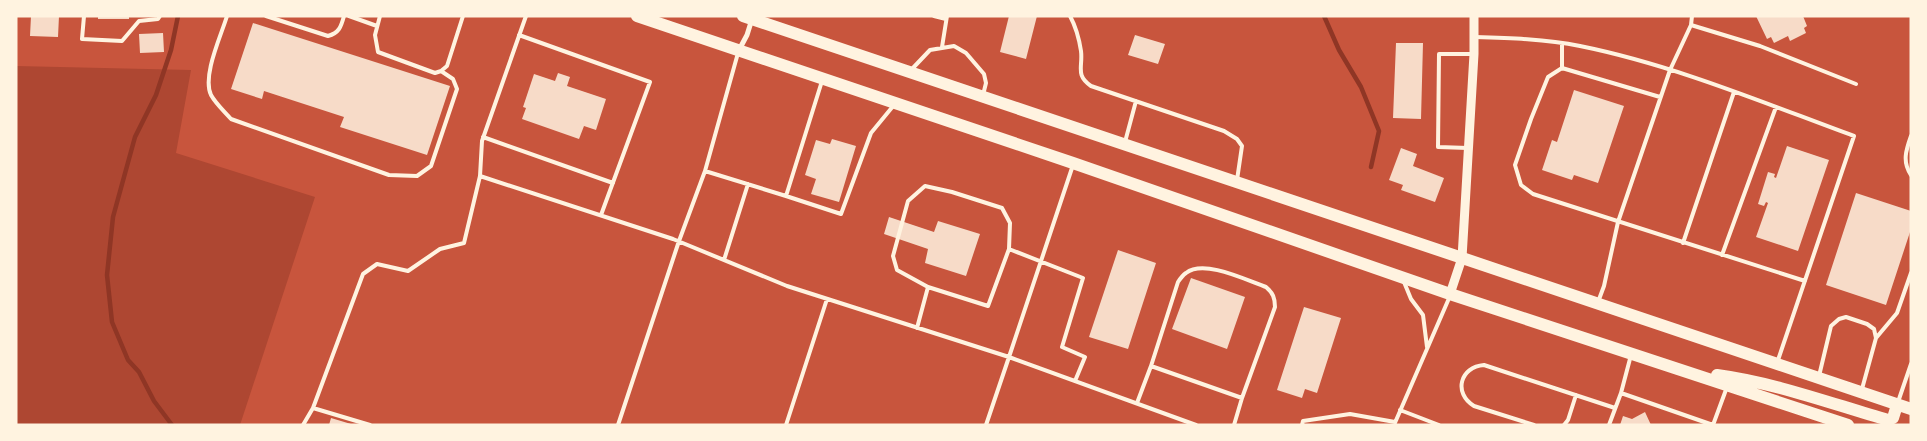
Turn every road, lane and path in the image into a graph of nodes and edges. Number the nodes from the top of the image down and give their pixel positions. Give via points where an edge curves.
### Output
1 (84, 16) edge
2 (160, 16) edge
3 (227, 16) edge
4 (266, 16) edge
5 (344, 16) edge
6 (349, 16) edge
7 (380, 16) edge
8 (463, 16) edge
9 (526, 16) edge
10 (637, 16) edge
11 (934, 16) edge
12 (1070, 16) edge
13 (1474, 16) edge
14 (1692, 16) edge
15 (750, 17) edge
16 (947, 18) edge
17 (1691, 25) junction
18 (377, 26) junction
19 (519, 35) junction
20 (1474, 37) junction
21 (1562, 43) junction
22 (942, 47) junction
23 (739, 50) junction
24 (1474, 54) junction
25 (1562, 68) junction
26 (1670, 70) junction
27 (441, 71) junction
28 (909, 72) junction
29 (823, 78) junction
30 (1856, 84) dead end
31 (1734, 92) junction
32 (983, 97) junction
33 (1660, 97) junction
34 (1136, 101) junction
35 (896, 103) junction
36 (1776, 107) junction
37 (1911, 136) edge
38 (483, 137) junction
39 (1124, 144) junction
40 (1469, 148) junction
41 (1073, 163) junction
42 (705, 171) junction
43 (1911, 174) edge
44 (480, 176) junction
45 (613, 182) junction
46 (1237, 182) junction
47 (748, 184) junction
48 (786, 196) junction
49 (601, 216) junction
50 (1618, 222) junction
51 (679, 241) junction
52 (1683, 242) junction
53 (1008, 249) junction
54 (1722, 255) junction
55 (1462, 258) junction
56 (724, 260) junction
57 (1041, 261) junction
58 (1911, 273) edge
59 (1402, 278) junction
60 (1805, 281) junction
61 (928, 287) junction
62 (1450, 294) junction
63 (827, 299) junction
64 (1597, 304) junction
65 (917, 328) junction
66 (1876, 338) junction
67 (1427, 348) junction
68 (1631, 353) junction
69 (1009, 357) junction
70 (1911, 364) edge
71 (1776, 365) junction
72 (1151, 366) junction
73 (1686, 371) junction
74 (1818, 379) junction
75 (1074, 381) junction
76 (1728, 384) junction
77 (1620, 393) junction
78 (1861, 394) junction
79 (1576, 395) junction
80 (1242, 398) junction
81 (1137, 404) junction
82 (1907, 407) edge
83 (313, 408) junction
84 (1615, 408) junction
85 (1400, 410) junction
86 (1394, 424) edge
87 (303, 425) edge
88 (370, 425) edge
89 (618, 425) edge
90 (786, 425) edge
91 (986, 425) edge
92 (1196, 425) edge
93 (1234, 425) edge
94 (1302, 425) edge
95 (1439, 425) edge
96 (1534, 425) edge
97 (1564, 425) edge
98 (1609, 425) edge
99 (1713, 425) edge
100 (1848, 425) edge

1 - 2 lane via 82,39 122,41 139,21
3 - 27 lane via 209,81 210,93 231,119 389,175 417,176 431,166 457,89 454,79
4 - 5 lane via 328,36 341,28
6 - 18 lane
7 - 18 lane
8 - 27 lane via 447,66
9 - 19 lane
10 - 23 highway
11 - 16 lane
12 - 34 lane via 1078,38 1080,72 1085,82
13 - 20 street
14 - 17 lane
15 - 23 street via 747,35
15 - 28 highway
16 - 22 lane
17 - 26 lane
17 - 30 lane via 1760,46
18 - 27 lane via 374,35 378,52 435,73
19 - 38 lane
19 - 45 lane via 650,82
20 - 21 lane
20 - 24 street
21 - 25 lane
21 - 26 lane
22 - 28 lane via 930,50
22 - 32 lane via 954,46 975,62 984,74
23 - 29 highway
23 - 42 lane
24 - 40 street
24 - 40 lane via 1439,54 1438,147
25 - 33 lane
25 - 50 lane via 1548,78 1531,119 1515,165 1521,185 1533,194
26 - 31 lane
26 - 33 lane
28 - 32 highway
29 - 35 highway
29 - 48 lane
31 - 36 lane
31 - 52 lane
32 - 39 highway
33 - 50 lane
34 - 39 lane
34 - 46 lane via 1237,139 1242,146
35 - 41 highway
35 - 48 lane via 871,134 841,214
36 - 54 lane
36 - 60 lane via 1854,136
37 - 43 lane via 1905,166
38 - 44 lane
38 - 45 lane
39 - 46 highway
40 - 55 street
41 - 57 lane
41 - 59 highway
42 - 47 lane
42 - 51 lane
44 - 49 lane
44 - 83 lane via 464,242 440,249 408,271 377,264 363,274
45 - 49 lane
46 - 55 highway
47 - 48 lane
47 - 56 lane
49 - 51 lane
50 - 52 lane
50 - 64 lane
51 - 56 lane
51 - 89 lane
52 - 54 lane
53 - 57 lane
53 - 61 lane via 988,306
53 - 61 lane via 1010,223 1002,208 925,186 908,200 893,256 897,270
54 - 60 lane
55 - 62 street
55 - 64 highway
56 - 63 lane
57 - 69 lane
57 - 75 lane via 1083,278 1062,347 1085,357
58 - 66 lane via 1897,313
59 - 62 highway
59 - 67 lane via 1422,315
60 - 71 lane
61 - 65 lane
62 - 67 lane
62 - 68 highway
63 - 65 lane
63 - 90 lane
64 - 71 highway
65 - 69 lane
66 - 74 lane via 1874,329 1867,324 1839,318 1831,326
66 - 78 lane
67 - 85 lane
68 - 73 highway
68 - 77 lane
69 - 75 lane
69 - 91 lane
70 - 82 lane via 1903,381
71 - 74 highway
72 - 80 lane
72 - 80 lane via 1178,282 1186,272 1212,268 1266,287 1275,300
72 - 81 lane
73 - 76 highway
73 - 82 highway via 1738,378 1888,420
74 - 78 highway
75 - 81 lane
76 - 99 lane
76 - 100 highway
77 - 84 lane
77 - 99 lane
78 - 82 highway
79 - 84 lane
79 - 96 lane via 1484,365 1470,369 1461,388 1467,402
79 - 97 lane
80 - 93 lane
81 - 92 lane
83 - 87 lane
83 - 88 lane
84 - 98 lane
85 - 86 lane
85 - 95 lane
86 - 94 lane via 1350,414 1303,421

